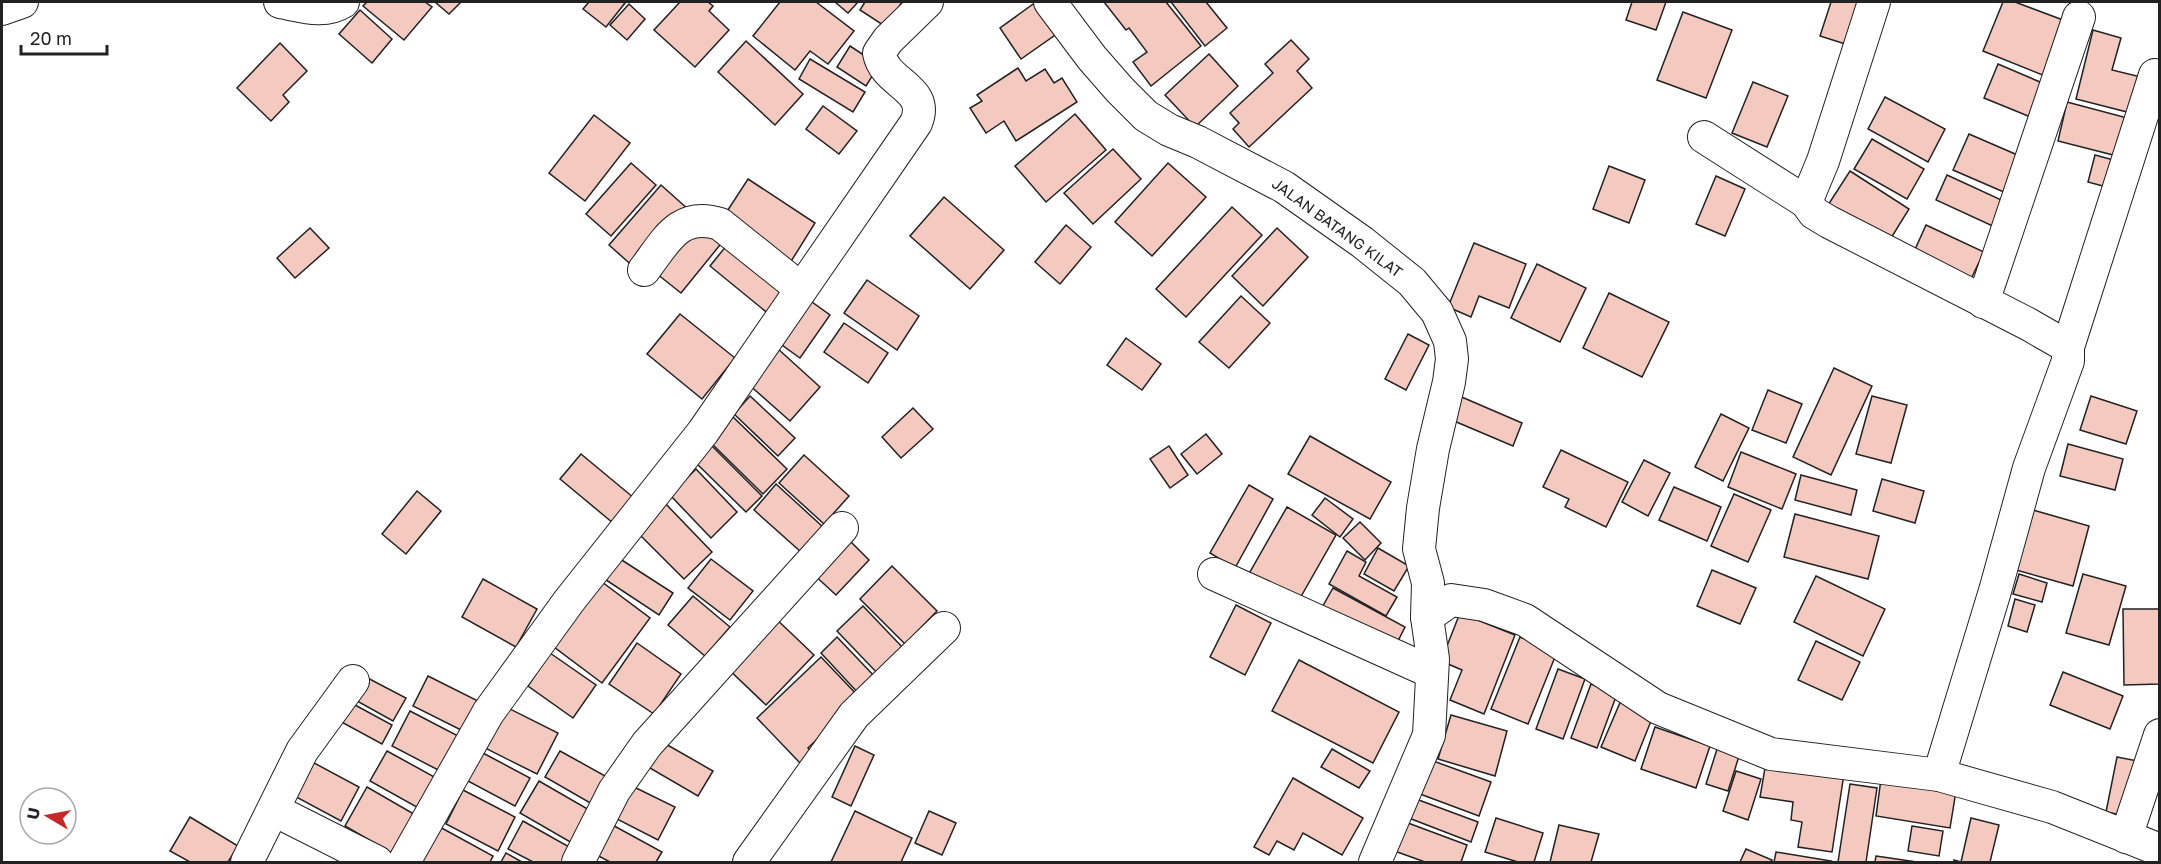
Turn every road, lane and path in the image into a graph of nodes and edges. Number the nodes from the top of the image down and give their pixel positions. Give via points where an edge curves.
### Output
1 (22, 2) edge
2 (280, 2) edge
3 (343, 2) edge
4 (927, 2) edge
5 (1050, 2) edge
6 (1874, 2) edge
7 (2, 9) edge
8 (2079, 16) dead end
9 (2155, 75) dead end
10 (1704, 137) dead end
11 (1806, 202) junction
12 (644, 270) dead end
13 (800, 288) junction
14 (1983, 302) junction
15 (2068, 347) junction
16 (842, 528) dead end
17 (1214, 574) dead end
18 (1426, 617) junction
19 (944, 628) dead end
20 (1431, 672) junction
21 (353, 681) dead end
22 (2160, 735) edge
23 (1939, 774) junction
24 (274, 810) junction
25 (2126, 837) junction
26 (2160, 850) edge
27 (1383, 858) edge
28 (247, 862) edge
29 (377, 862) edge
30 (404, 862) edge
31 (578, 862) edge
32 (748, 862) edge

1 - 7 street
2 - 3 street via 329,9
4 - 13 street via 879,53 882,65 918,100 920,112 916,123
5 - 18 street, JALAN BATANG KILAT via 1092,58 1146,116 1284,187 1412,282 1437,312 1450,341 1452,359 1422,518 1419,549 1428,583
6 - 11 street via 1823,162
8 - 14 street
9 - 15 street
10 - 11 street
11 - 14 street via 1814,213 1829,222
12 - 13 street via 677,228 690,221 706,220 720,224
13 - 30 street via 703,432 569,601 488,712
14 - 15 street
15 - 23 street via 2068,361 2029,468
16 - 31 street via 647,744 614,791
17 - 20 street
18 - 20 street, JALAN BATANG KILAT via 1433,659
18 - 23 street via 1451,600 1484,605 1525,620 1658,708 1771,754
19 - 32 street via 854,715
20 - 27 street, JALAN BATANG KILAT via 1429,735
21 - 24 street via 302,751
22 - 25 street
23 - 25 street via 2052,807
24 - 28 street
24 - 29 street
25 - 26 street

